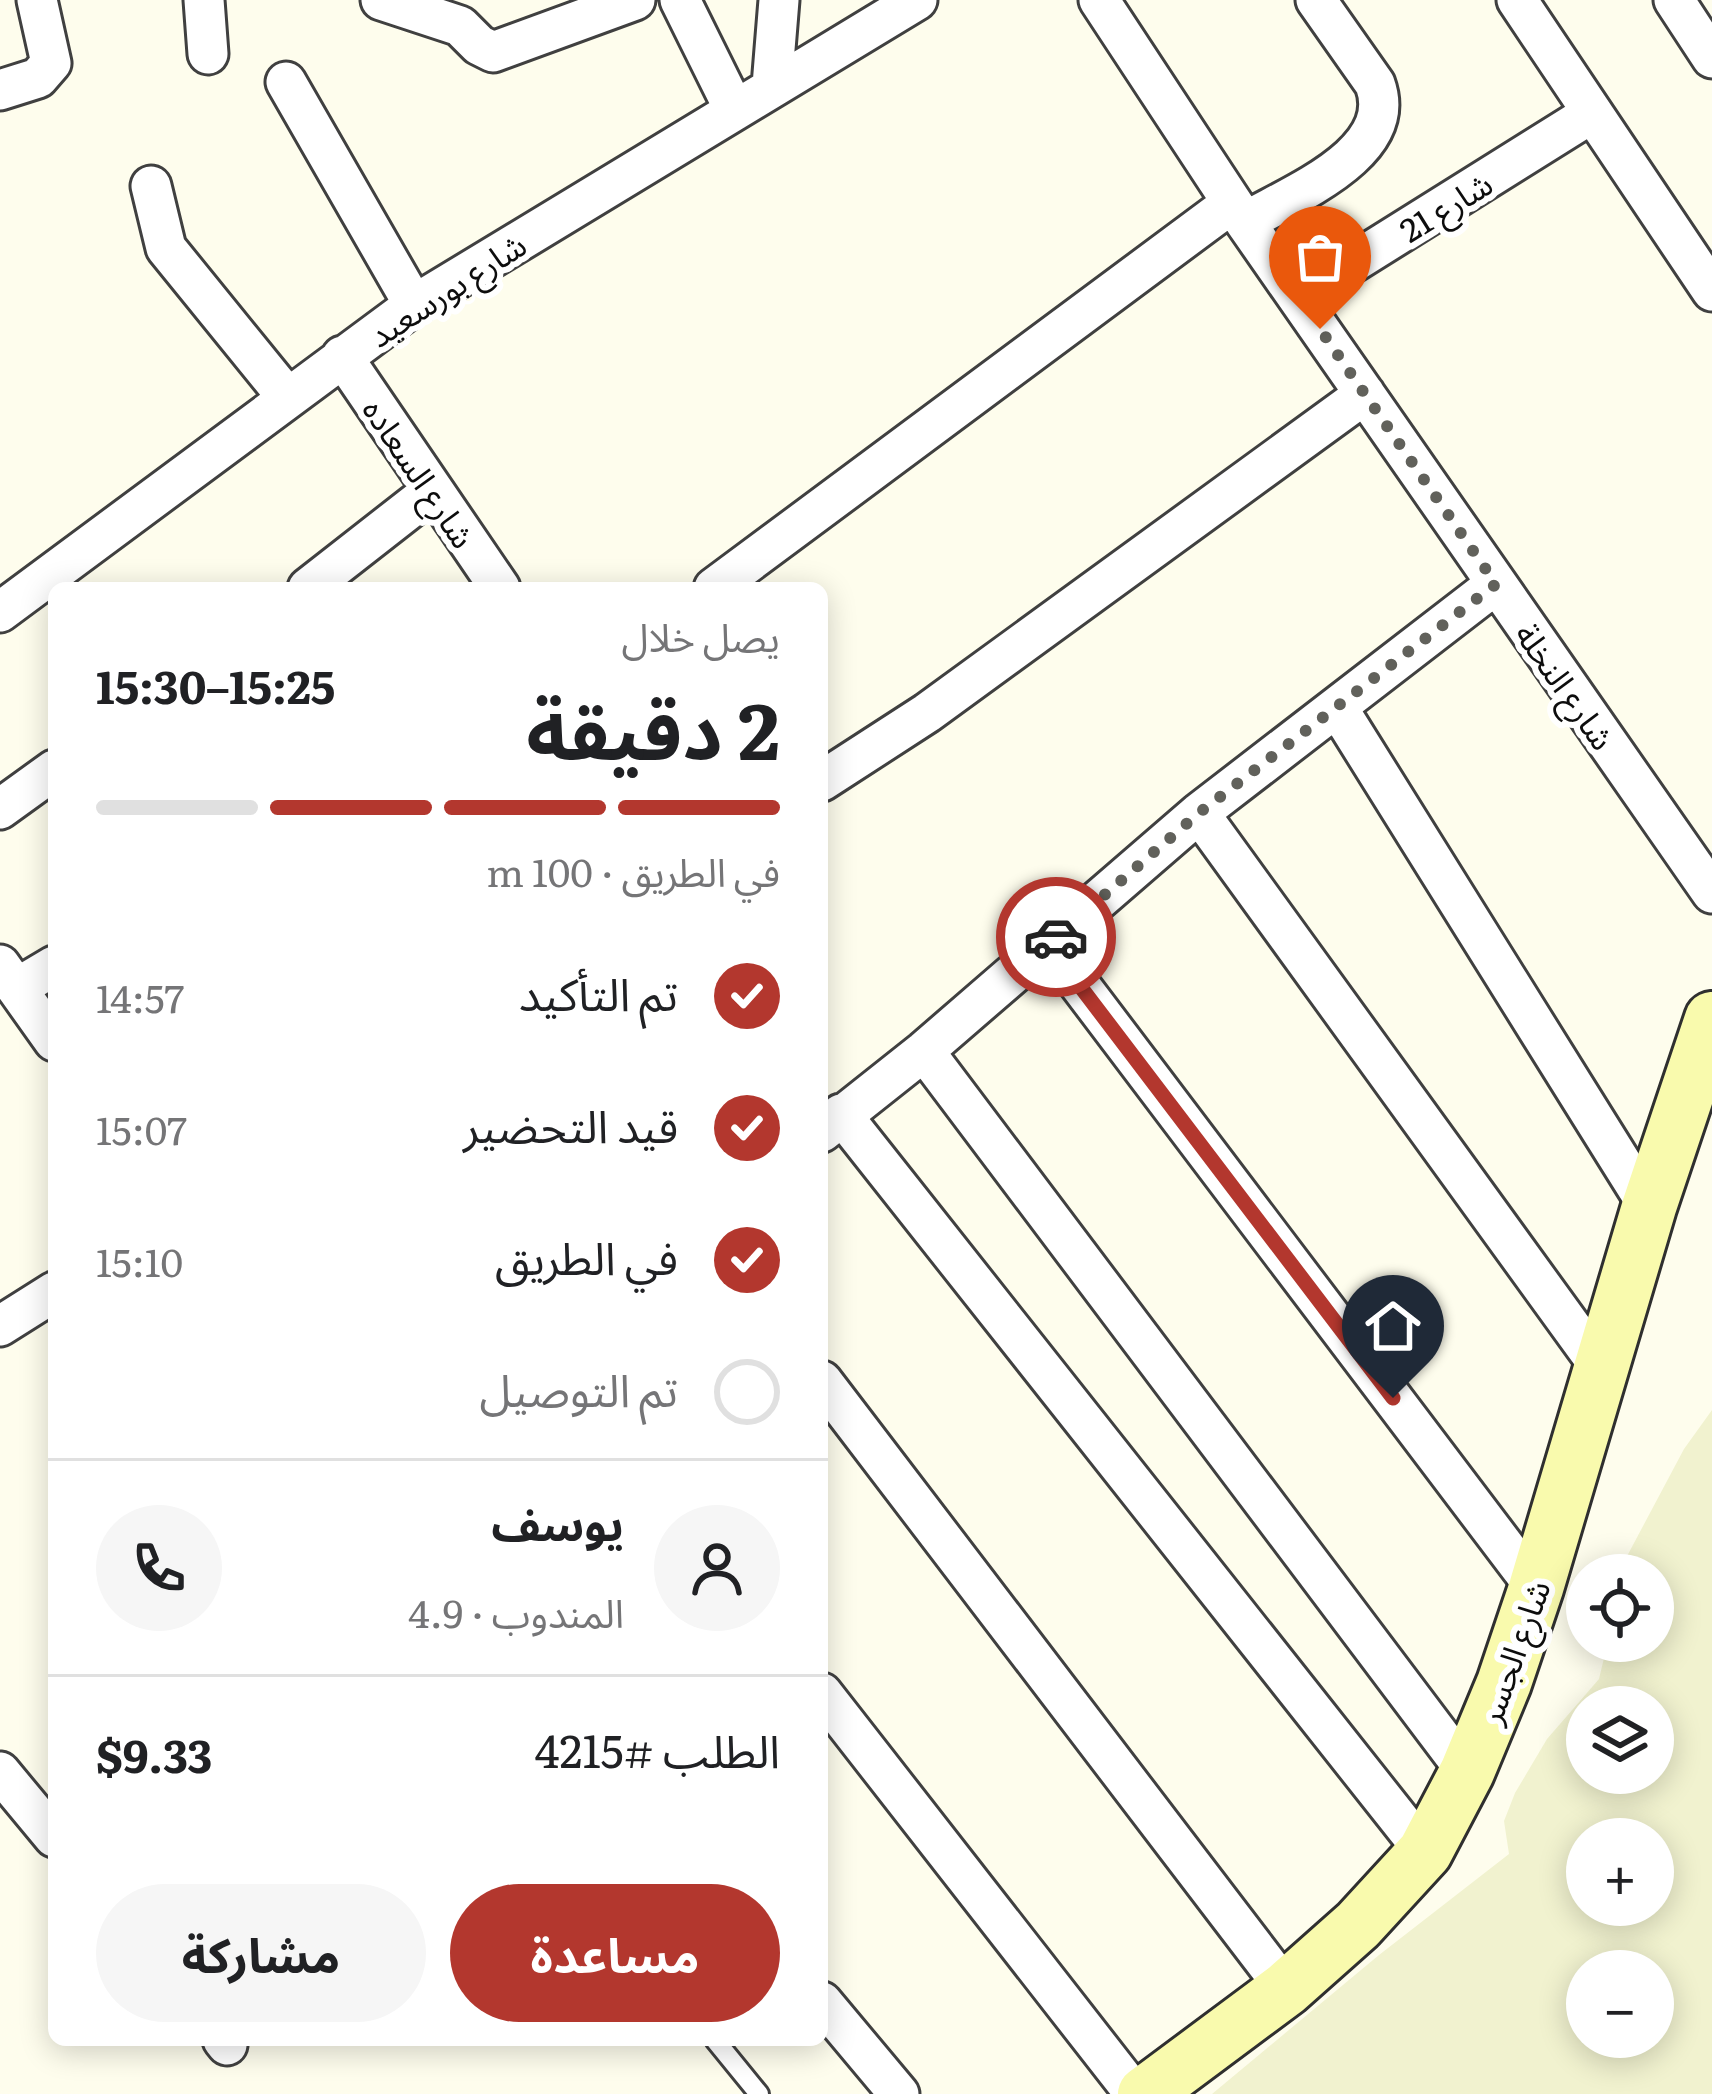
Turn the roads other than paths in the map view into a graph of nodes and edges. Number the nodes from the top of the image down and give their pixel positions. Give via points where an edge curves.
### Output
1 (38, 0) edge
2 (204, 0) edge
3 (381, 0) edge
4 (635, 0) edge
5 (680, 0) edge
6 (779, 0) edge
7 (916, 0) edge
8 (1099, 0) edge
9 (1316, 0) edge
10 (1517, 0) edge
11 (1674, 0) edge
12 (208, 54) dead end
13 (1712, 58) edge
14 (286, 82) dead end
15 (772, 86) junction
16 (0, 90) edge
17 (734, 109) junction
18 (1592, 112) junction
19 (151, 186) dead end
20 (1238, 212) junction
21 (1712, 291) edge
22 (1298, 297) junction
23 (414, 305) junction
24 (342, 356) junction
25 (1365, 394) junction
26 (287, 397) junction
27 (432, 490) junction
28 (333, 581) edge
29 (496, 582) edge
30 (722, 582) edge
31 (1496, 584) junction
32 (9, 598) edge
33 (1337, 707) junction
34 (48, 774) edge
35 (828, 777) edge
36 (0, 809) edge
37 (1199, 813) junction
38 (1712, 893) edge
39 (1048, 944) junction
40 (48, 967) edge
41 (8, 976) edge
42 (1712, 1019) edge
43 (48, 1033) edge
44 (924, 1051) junction
45 (832, 1124) edge
46 (1649, 1207) junction
47 (48, 1296) edge
48 (0, 1326) edge
49 (1600, 1368) junction
50 (828, 1389) edge
51 (1536, 1588) junction
52 (828, 1701) edge
53 (0, 1772) edge
54 (1466, 1772) junction
55 (48, 1830) edge
56 (1425, 1852) junction
57 (1286, 1989) junction
58 (828, 2009) edge
59 (720, 2046) edge
60 (758, 2094) edge
61 (898, 2094) edge
62 (1136, 2094) edge
63 (1145, 2094) edge

1 - 16 street via 51,62 38,78
2 - 12 street
3 - 4 street via 460,26 493,52
5 - 17 street
6 - 15 street
7 - 15 street, شارع بورسعيد
8 - 20 street, شارع النخلة
9 - 20 street via 1375,84 1380,120 1369,142 1324,177
10 - 18 street
11 - 13 street
14 - 23 street
15 - 17 street, شارع بورسعيد
17 - 23 street, شارع بورسعيد
18 - 21 street
18 - 22 street, شارع 21
19 - 26 street via 166,248
20 - 22 street, شارع النخلة
20 - 30 street
22 - 25 street, شارع النخلة
23 - 24 street, شارع بورسعيد
24 - 26 street, شارع بورسعيد
24 - 27 street, شارع السعاده
25 - 31 street, شارع النخلة
25 - 35 street
26 - 32 street, شارع بورسعيد
27 - 28 street
27 - 29 street, شارع السعاده
31 - 33 street
31 - 38 street, شارع النخلة
33 - 37 street
33 - 46 street
34 - 36 street
37 - 39 street
37 - 49 street
39 - 44 street
39 - 51 street
40 - 41 street
41 - 43 street
42 - 46 street, شارع الجسر
44 - 45 street
44 - 54 street
45 - 56 street
46 - 49 street, شارع الجسر
47 - 48 street
49 - 51 street, شارع الجسر
50 - 57 street
51 - 54 street, شارع الجسر
52 - 62 street
53 - 55 street
54 - 56 street, شارع الجسر
56 - 57 street, شارع الجسر
57 - 63 street, شارع الجسر
58 - 61 street
59 - 60 lane

